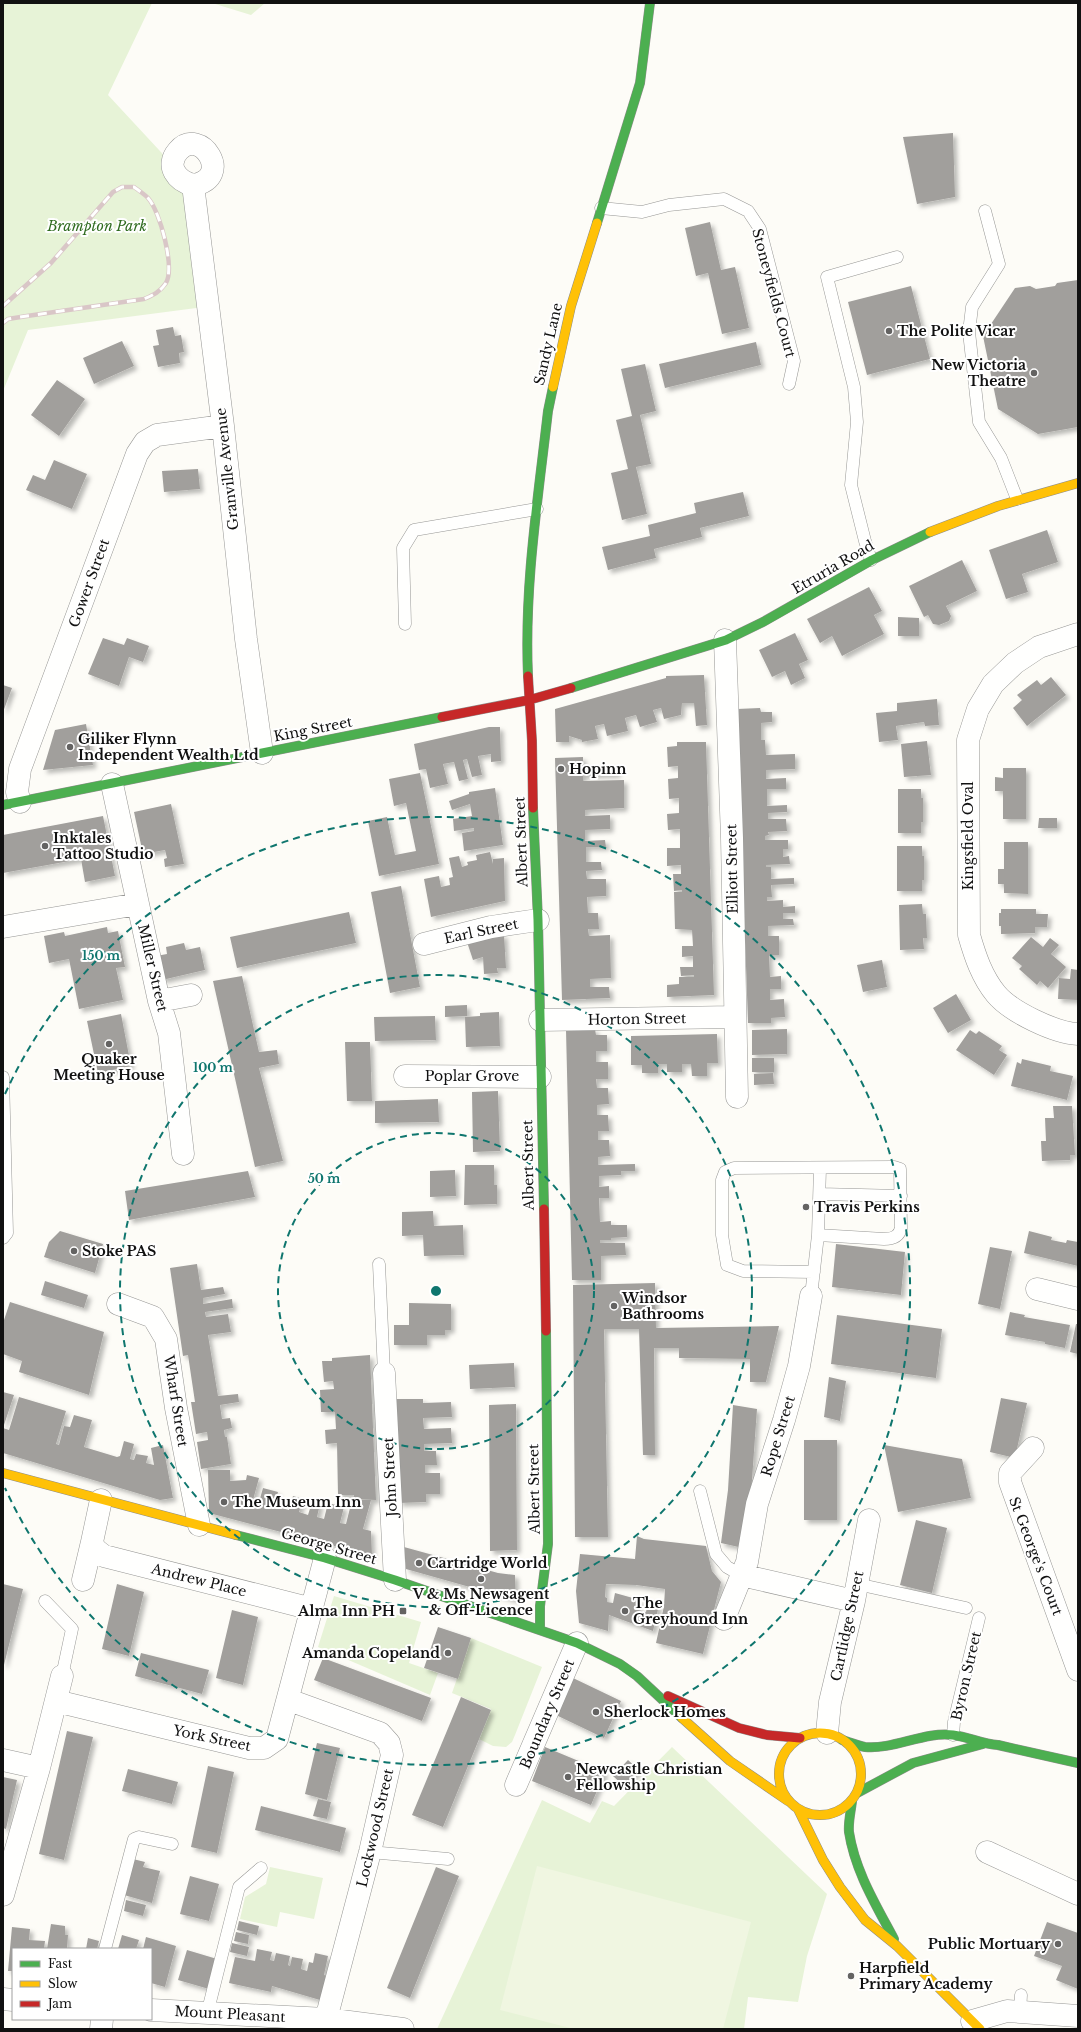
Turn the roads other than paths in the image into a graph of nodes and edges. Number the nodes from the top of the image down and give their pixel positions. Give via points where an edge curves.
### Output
1 (650, 3) edge
2 (192, 185) dead end
3 (601, 208) junction
4 (985, 211) dead end
5 (897, 257) dead end
6 (790, 384) dead end
7 (223, 426) junction
8 (1078, 483) edge
9 (1017, 499) junction
10 (537, 509) junction
11 (871, 560) junction
12 (405, 624) dead end
13 (1078, 634) edge
14 (725, 640) junction
15 (603, 680) joint
16 (529, 700) junction
17 (262, 754) junction
18 (112, 784) junction
19 (11, 804) edge
20 (138, 904) junction
21 (538, 920) junction
22 (3, 927) edge
23 (424, 944) dead end
24 (191, 995) dead end
25 (160, 1001) junction
26 (734, 1017) junction
27 (540, 1020) junction
28 (1078, 1034) edge
29 (405, 1076) dead end
30 (3, 1077) edge
31 (540, 1077) junction
32 (737, 1097) dead end
33 (183, 1154) dead end
34 (820, 1168) junction
35 (820, 1194) junction
36 (901, 1196) junction
37 (818, 1235) junction
38 (3, 1238) edge
39 (379, 1264) dead end
40 (814, 1272) junction
41 (1037, 1289) dead end
42 (811, 1296) joint
43 (1078, 1299) edge
44 (118, 1304) dead end
45 (384, 1373) joint
46 (1034, 1448) dead end
47 (3, 1473) edge
48 (700, 1491) dead end
49 (101, 1500) junction
50 (869, 1520) dead end
51 (199, 1524) junction
52 (92, 1542) junction
53 (326, 1558) junction
54 (709, 1560) dead end
55 (734, 1571) junction
56 (83, 1580) dead end
57 (395, 1580) junction
58 (855, 1592) junction
59 (45, 1601) dead end
60 (966, 1608) dead end
61 (312, 1609) junction
62 (980, 1618) dead end
63 (724, 1619) dead end
64 (540, 1629) junction
65 (577, 1643) junction
66 (1078, 1670) edge
67 (62, 1676) joint
68 (652, 1689) junction
69 (289, 1700) junction
70 (56, 1701) junction
71 (953, 1735) junction
72 (835, 1736) junction
73 (800, 1738) junction
74 (984, 1744) junction
75 (3, 1760) edge
76 (1078, 1763) edge
77 (38, 1768) junction
78 (516, 1785) dead end
79 (855, 1797) junction
80 (788, 1801) junction
81 (798, 1809) junction
82 (172, 1844) dead end
83 (370, 1852) junction
84 (987, 1852) dead end
85 (448, 1859) dead end
86 (261, 1868) dead end
87 (1078, 1894) edge
88 (3, 1895) edge
89 (897, 1946) junction
90 (105, 1948) edge
91 (152, 2010) edge
92 (207, 2014) junction
93 (1078, 2015) edge
94 (326, 2019) junction
95 (976, 2025) edge
96 (403, 2029) edge

1 - 3 main road, Sandy Lane via 640,83
2 - 7 street, Granville Avenue
3 - 6 lane, Stoneyfields Court via 642,212 669,205 724,199 748,211 760,229 794,361
3 - 10 main road, Sandy Lane via 571,306 548,411
4 - 9 lane via 999,264 972,307 970,347 979,422 1001,458
5 - 11 lane via 827,277 854,387 857,422 851,485 864,542
7 - 17 street, Granville Avenue via 246,639
7 - 19 street, Gower Street via 156,435 145,442 137,454 20,769 17,792
8 - 9 main road, Etruria Road
9 - 11 main road, Etruria Road via 974,514
10 - 12 lane via 414,530 403,548
10 - 16 main road, Sandy Lane via 529,579
11 - 14 main road, Etruria Road via 786,611
13 - 28 street, Kingsfield Oval via 1039,647 1015,663 994,684 978,709 968,740 968,756 969,936 977,963 996,994 1022,1014 1048,1027
14 - 15 main road, Etruria Road
14 - 26 street, Elliott Street via 732,830
15 - 16 main road, King Street
16 - 17 main road, King Street
16 - 21 main road, Albert Street
17 - 18 main road, King Street
18 - 19 main road, King Street
18 - 20 street, Miller Street
20 - 22 street
20 - 25 street, Miller Street
21 - 23 street, Earl Street via 491,927
21 - 27 main road, Albert Street
24 - 25 street
25 - 33 street, Miller Street via 169,1032
26 - 27 street, Horton Street
26 - 32 street, Elliott Street
27 - 31 main road, Albert Street
29 - 31 street, Poplar Grove
30 - 38 lane via 7,1233
31 - 64 main road, Albert Street via 548,1544 540,1606
34 - 35 lane
34 - 36 lane via 897,1168 901,1171
34 - 40 lane via 734,1168 726,1172 722,1180 722,1235 727,1265 743,1271
35 - 36 lane
35 - 37 lane
36 - 37 lane via 900,1231 894,1238 884,1240
37 - 40 lane
39 - 45 lane
40 - 42 lane
41 - 43 street
42 - 55 street, Rope Street via 799,1366 757,1504 747,1562
44 - 51 street, Wharf Street via 153,1317 166,1339 176,1408
45 - 57 street, John Street
46 - 66 street, St George's Court via 1010,1473 1010,1482
47 - 49 main road, George Street
48 - 55 lane via 716,1554
49 - 51 main road, George Street
49 - 52 street
50 - 58 street, Cartlidge Street
51 - 53 main road, George Street
52 - 56 street
52 - 61 street, Andrew Place via 95,1549 104,1556
53 - 57 main road, George Street
53 - 61 street, York Street
54 - 55 lane
55 - 58 street
55 - 63 street, Rope Street
57 - 64 main road, George Street
58 - 60 lane
58 - 72 street, Cartlidge Street via 830,1702
59 - 67 lane via 72,1629
61 - 69 street, York Street
62 - 71 lane, Byron Street
64 - 65 main road, George Street
65 - 68 main road, George Street via 620,1664
65 - 78 street, Boundary Street
67 - 70 street
68 - 73 main road via 739,1728 767,1735
68 - 80 main road via 730,1761
69 - 70 street, York Street via 277,1739 264,1748 249,1748
69 - 83 street, Lockwood Street via 380,1733 389,1743 392,1755
70 - 77 street
71 - 72 main road via 933,1736 875,1747
71 - 74 main road
72 - 73 main road via 814,1733
72 - 79 main road via 853,1750 860,1767 862,1775
73 - 80 main road via 786,1751 779,1766 781,1783
74 - 76 main road via 1005,1746
74 - 79 main road via 913,1763
75 - 77 street
77 - 88 street
79 - 81 main road via 844,1809 832,1814 817,1816
79 - 89 main road via 849,1830 861,1875
80 - 81 main road
81 - 89 main road via 840,1888 865,1920
82 - 90 lane via 139,1837 134,1839
83 - 85 lane
83 - 94 street, Lockwood Street
84 - 87 street via 1034,1864
86 - 92 lane via 239,1887
89 - 95 main road
91 - 92 street, Mount Pleasant
92 - 94 street, Mount Pleasant
93 - 95 street via 1021,2003
94 - 96 street, Mount Pleasant

